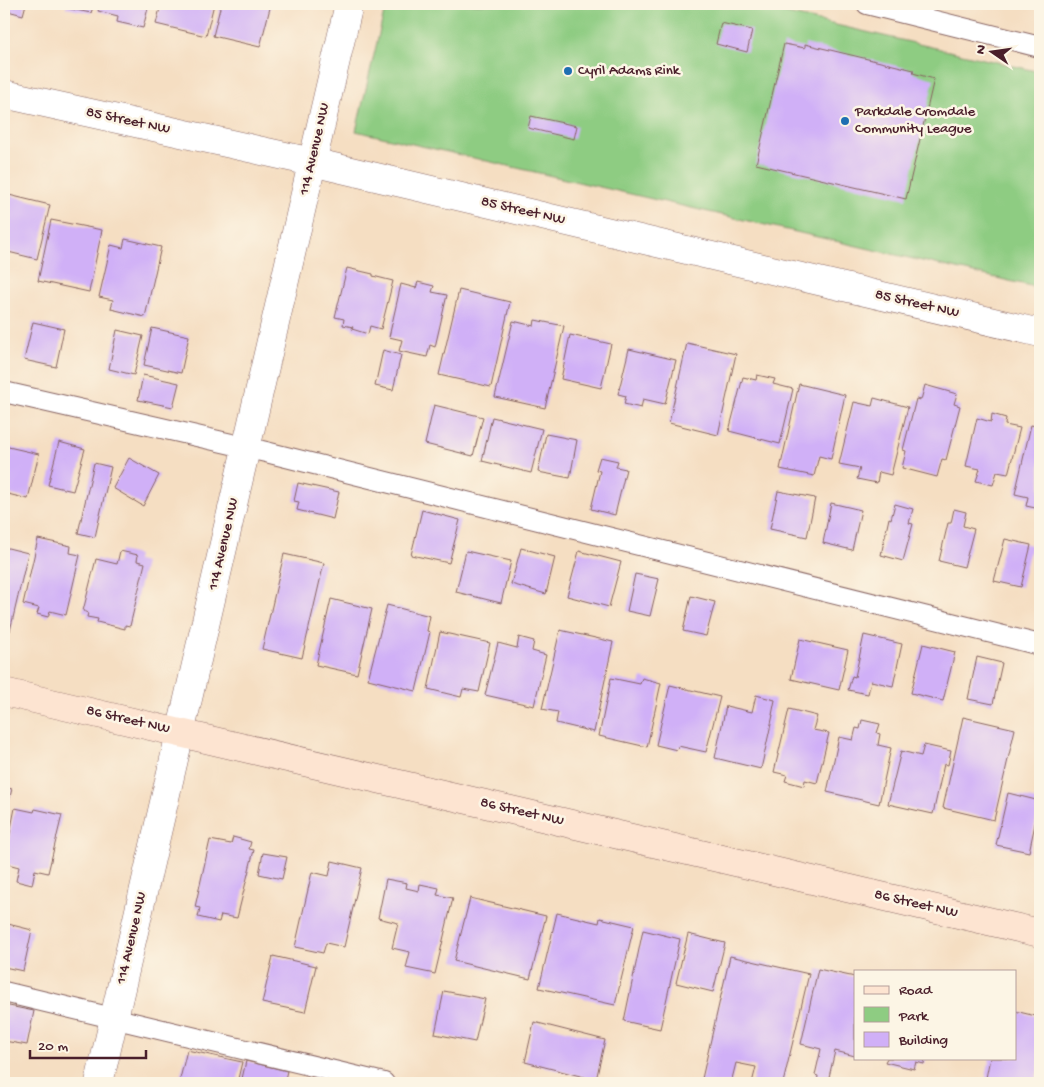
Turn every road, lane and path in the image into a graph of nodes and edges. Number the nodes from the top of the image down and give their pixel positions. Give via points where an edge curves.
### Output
1 (349, 4) edge
2 (866, 4) edge
3 (1040, 47) edge
4 (4, 94) edge
5 (312, 162) junction
6 (1040, 333) edge
7 (4, 392) edge
8 (246, 448) junction
9 (1040, 645) edge
10 (4, 692) edge
11 (180, 732) junction
12 (1040, 933) edge
13 (4, 992) edge
14 (114, 1017) junction
15 (99, 1083) edge
16 (384, 1083) edge

1 - 5 street, 114 Avenue NW
2 - 3 lane
4 - 5 street, 85 Street NW
5 - 6 street, 85 Street NW
5 - 8 street, 114 Avenue NW
7 - 8 lane
8 - 9 lane
8 - 11 street, 114 Avenue NW
10 - 11 street, 86 Street NW
11 - 12 street, 86 Street NW
11 - 14 street, 114 Avenue NW
13 - 14 lane
14 - 15 street, 114 Avenue NW
14 - 16 lane

